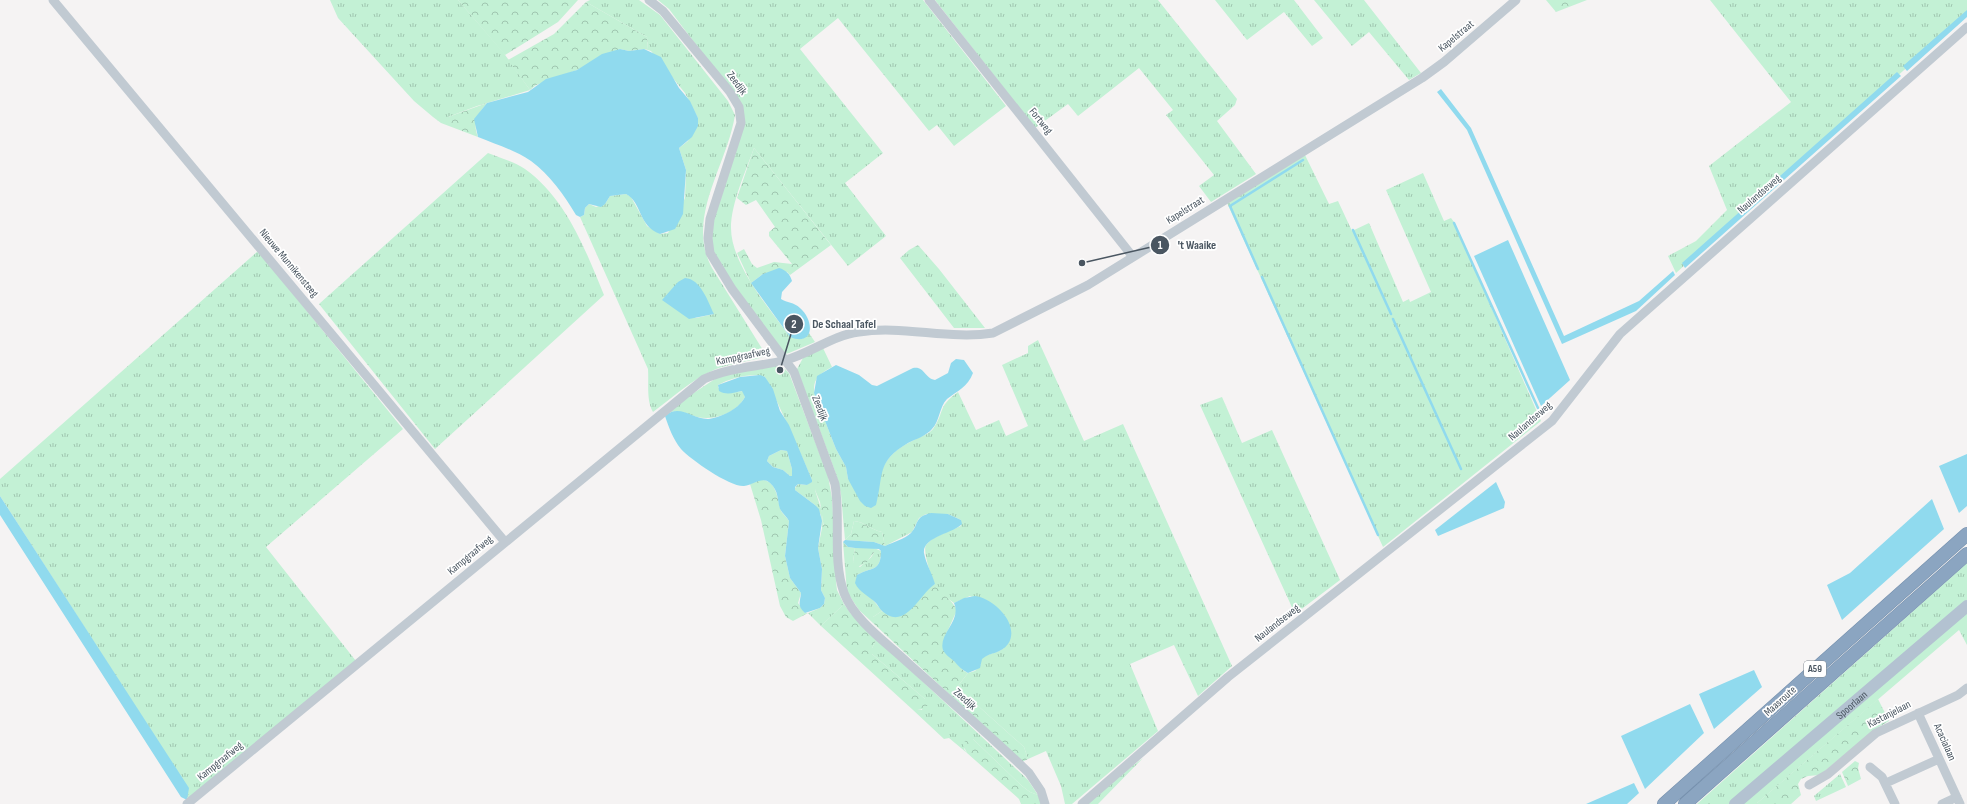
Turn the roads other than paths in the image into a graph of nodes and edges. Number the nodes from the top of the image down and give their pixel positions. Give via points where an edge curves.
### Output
1 (53, 0) edge
2 (649, 0) edge
3 (929, 0) edge
4 (1516, 0) edge
5 (1967, 27) edge
6 (1133, 257) junction
7 (786, 360) junction
8 (1967, 534) edge
9 (505, 542) junction
10 (1967, 554) edge
11 (1967, 606) edge
12 (1967, 688) edge
13 (1918, 713) junction
14 (1939, 759) junction
15 (1870, 767) dead end
16 (1886, 783) junction
17 (1809, 785) dead end
18 (1958, 801) edge
19 (187, 804) edge
20 (1045, 804) edge
21 (1082, 804) edge
22 (1664, 804) edge
23 (1685, 804) edge
24 (1735, 804) edge
25 (1895, 804) edge
26 (1942, 804) edge

1 - 9 street, Nieuwe Munnikensteeg
2 - 7 street, Zeedijk via 667,16 730,92 739,107 741,122 714,204 708,238 710,253 732,289
3 - 6 street, Fortweg
4 - 6 street, Kapelstraat via 1422,78
5 - 21 street, Naulandseweg via 1620,334 1552,421 1228,677
6 - 7 street, Kapelstraat via 1070,294 993,333 976,336 860,332
7 - 9 street, Kampgraafweg via 734,368 704,379
7 - 20 street, Zeedijk via 794,372 835,484 838,502 839,571 850,605 880,638 1026,770 1038,787
8 - 22 highway, Maasroute / A59
9 - 19 street, Kampgraafweg
10 - 23 highway, Maasroute / A59
11 - 24 main road, Spoorlaan
12 - 13 street, Kastanjelaan via 1958,695
13 - 14 street, Acacialaan
13 - 17 street, Kastanjelaan via 1876,733 1828,774
14 - 16 street
14 - 18 street, Acacialaan
15 - 16 street
16 - 25 street
18 - 26 street

